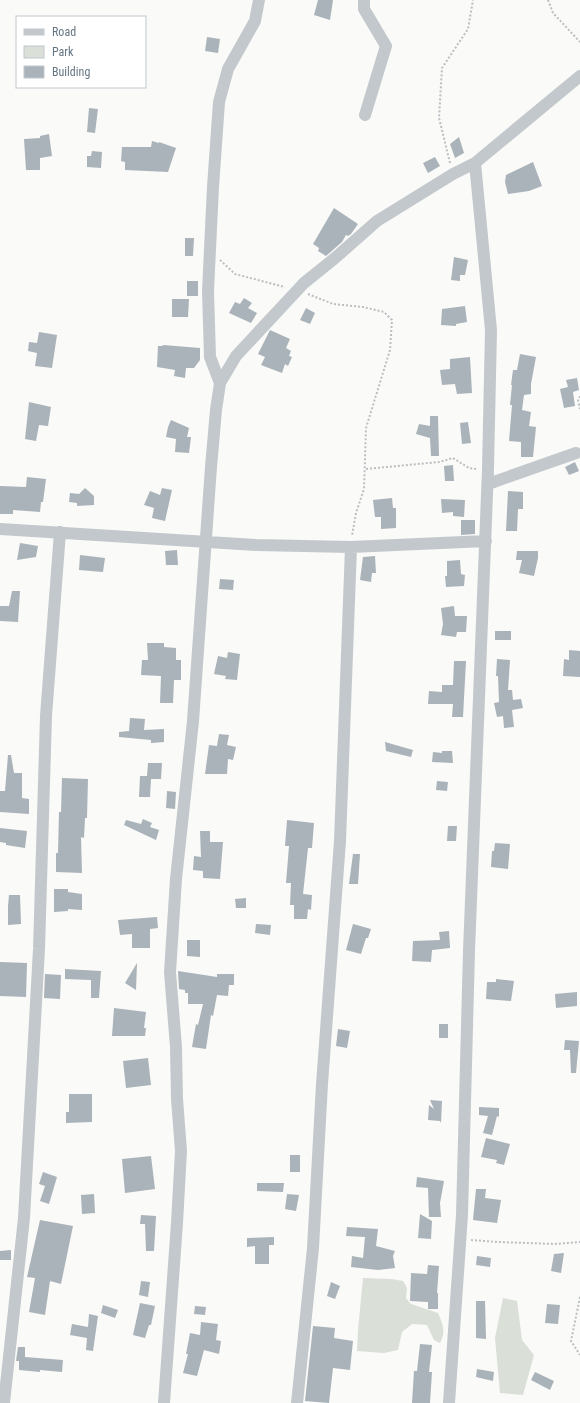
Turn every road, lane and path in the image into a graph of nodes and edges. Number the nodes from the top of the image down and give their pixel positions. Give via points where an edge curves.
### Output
1 (259, 0) edge
2 (364, 0) edge
3 (473, 0) edge
4 (548, 0) edge
5 (580, 42) edge
6 (580, 76) edge
7 (365, 115) dead end
8 (474, 163) junction
9 (453, 174) junction
10 (210, 251) junction
11 (298, 290) junction
12 (220, 383) junction
13 (580, 396) edge
14 (580, 409) edge
15 (576, 453) dead end
16 (366, 469) junction
17 (488, 469) junction
18 (488, 484) junction
19 (0, 529) edge
20 (60, 532) junction
21 (205, 541) junction
22 (486, 542) junction
23 (351, 547) junction
24 (460, 1239) junction
25 (580, 1242) edge
26 (580, 1297) edge
27 (580, 1355) edge
28 (4, 1403) edge
29 (164, 1403) edge
30 (297, 1403) edge
31 (449, 1403) edge

1 - 10 street via 255,20 228,69 219,102
2 - 7 street via 364,9 386,46
3 - 9 path via 468,29 442,68 439,118
4 - 5 path via 553,13
6 - 8 street
8 - 9 street
8 - 17 street via 491,330
9 - 11 street via 377,221
10 - 11 path via 235,274
10 - 12 street via 210,357
11 - 12 street via 236,356
11 - 16 path via 333,304 384,312 392,320 390,350 366,428
12 - 21 street
13 - 14 path
15 - 18 street
16 - 17 path via 439,462 453,458 469,468
16 - 23 path
17 - 18 street
18 - 22 street
19 - 20 street
20 - 21 street
20 - 28 street via 46,716 39,948 24,1218
21 - 23 street
21 - 29 street via 193,721 176,879 170,972 181,1151
22 - 23 street
22 - 24 street
23 - 30 street via 340,841 313,1248
24 - 25 path via 555,1244
24 - 31 street
26 - 27 path via 571,1340

